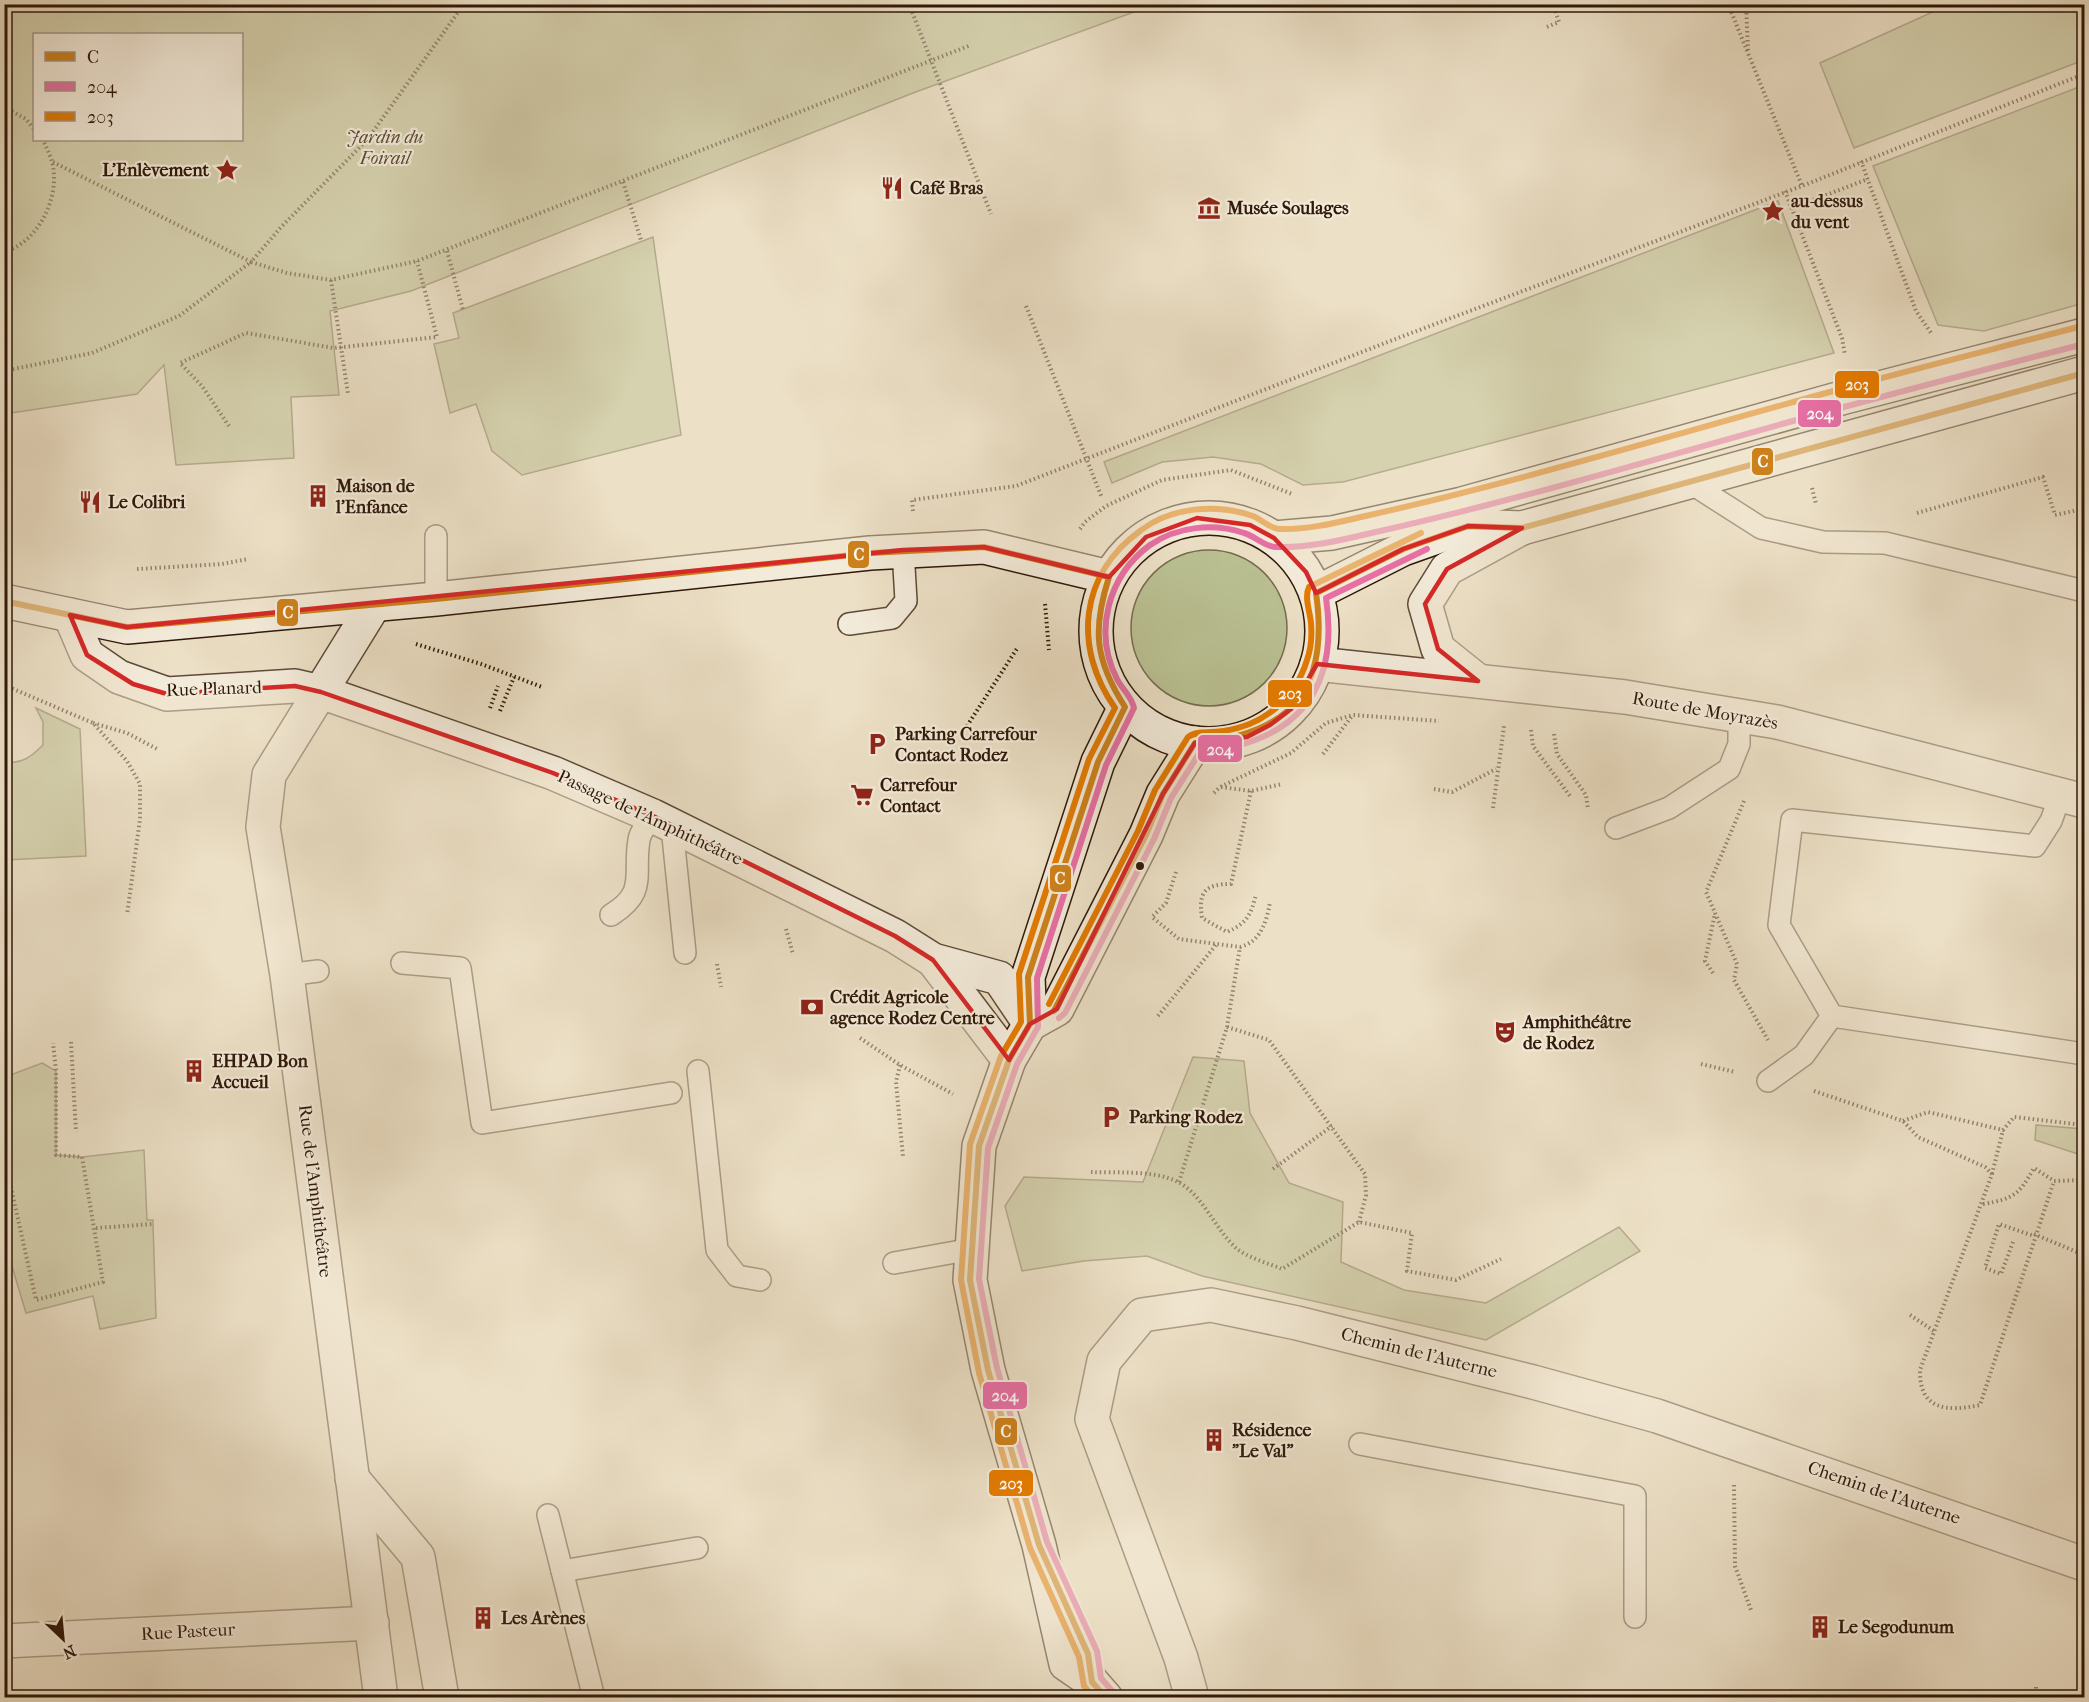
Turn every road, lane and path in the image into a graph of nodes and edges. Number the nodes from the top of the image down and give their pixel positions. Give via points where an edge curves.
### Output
1 (464, 4) edge
2 (909, 4) edge
3 (1552, 4) edge
4 (1728, 4) edge
5 (1746, 4) edge
6 (1547, 27) dead end
7 (971, 45) dead end
8 (1748, 54) junction
9 (931, 61) junction
10 (2085, 74) edge
11 (4, 107) edge
12 (33, 128) edge
13 (43, 141) edge
14 (1861, 161) junction
15 (52, 162) junction
16 (1868, 179) junction
17 (623, 182) junction
18 (1802, 186) junction
19 (1785, 191) junction
20 (1792, 208) junction
21 (991, 214) dead end
22 (641, 240) dead end
23 (447, 251) junction
24 (4, 252) edge
25 (417, 261) junction
26 (251, 262) junction
27 (331, 280) junction
28 (1026, 306) dead end
29 (463, 310) dead end
30 (2085, 335) edge
31 (1935, 341) dead end
32 (341, 347) junction
33 (1846, 365) dead end
34 (4, 371) edge
35 (2085, 374) edge
36 (348, 394) dead end
37 (229, 426) dead end
38 (1086, 459) junction
39 (1689, 482) junction
40 (1812, 488) dead end
41 (1102, 498) dead end
42 (1303, 499) dead end
43 (1816, 504) dead end
44 (2083, 509) edge
45 (1910, 515) dead end
46 (1522, 528) junction
47 (908, 535) junction
48 (436, 536) dead end
49 (1074, 537) dead end
50 (1274, 538) junction
51 (248, 559) dead end
52 (137, 569) dead end
53 (1109, 577) junction
54 (2085, 591) edge
55 (1316, 593) junction
56 (436, 599) junction
57 (4, 601) edge
58 (1045, 603) dead end
59 (374, 605) junction
60 (70, 615) junction
61 (849, 624) dead end
62 (409, 641) dead end
63 (1018, 647) dead end
64 (1049, 650) dead end
65 (1317, 663) junction
66 (514, 677) junction
67 (1478, 681) junction
68 (4, 685) edge
69 (498, 686) dead end
70 (542, 687) dead end
71 (321, 692) junction
72 (490, 707) dead end
73 (1125, 707) junction
74 (500, 711) dead end
75 (1353, 715) junction
76 (1740, 717) junction
77 (1446, 722) dead end
78 (93, 723) junction
79 (1492, 725) dead end
80 (967, 726) dead end
81 (1531, 730) dead end
82 (1554, 734) dead end
83 (1195, 743) junction
84 (159, 750) dead end
85 (1323, 754) dead end
86 (1497, 768) junction
87 (1282, 784) dead end
88 (1220, 787) junction
89 (1434, 789) dead end
90 (1251, 791) junction
91 (1748, 793) dead end
92 (1163, 794) junction
93 (1586, 795) dead end
94 (1570, 796) dead end
95 (2072, 799) edge
96 (1493, 808) dead end
97 (662, 821) junction
98 (1616, 828) dead end
99 (1176, 870) dead end
100 (1256, 894) dead end
101 (1270, 902) dead end
102 (1715, 912) junction
103 (127, 915) dead end
104 (611, 915) dead end
105 (1044, 928) junction
106 (788, 941) dead end
107 (1216, 944) junction
108 (1240, 947) junction
109 (685, 952) dead end
110 (793, 954) dead end
111 (933, 960) junction
112 (402, 963) dead end
113 (1077, 970) junction
114 (1713, 974) dead end
115 (1158, 1016) dead end
116 (1832, 1016) junction
117 (1030, 1024) junction
118 (1227, 1027) junction
119 (860, 1038) dead end
120 (71, 1042) dead end
121 (53, 1043) dead end
122 (2085, 1054) edge
123 (1010, 1060) junction
124 (900, 1065) junction
125 (698, 1071) dead end
126 (1768, 1081) junction
127 (671, 1093) dead end
128 (953, 1094) dead end
129 (1903, 1121) junction
130 (2085, 1125) edge
131 (1332, 1126) junction
132 (2003, 1130) junction
133 (76, 1132) dead end
134 (4, 1156) edge
135 (903, 1157) dead end
136 (1273, 1169) dead end
137 (1091, 1172) dead end
138 (1992, 1174) junction
139 (2085, 1180) edge
140 (2054, 1181) junction
141 (1179, 1182) junction
142 (1983, 1204) junction
143 (1359, 1222) junction
144 (153, 1224) dead end
145 (96, 1228) junction
146 (2034, 1235) junction
147 (2013, 1242) dead end
148 (972, 1249) junction
149 (2085, 1255) edge
150 (1501, 1259) dead end
151 (894, 1263) dead end
152 (760, 1280) dead end
153 (1910, 1316) dead end
154 (1935, 1331) junction
155 (1360, 1444) dead end
156 (352, 1478) junction
157 (1734, 1482) dead end
158 (548, 1515) dead end
159 (697, 1548) dead end
160 (2085, 1564) edge
161 (562, 1571) junction
162 (1750, 1610) dead end
163 (1635, 1617) dead end
164 (372, 1623) junction
165 (4, 1641) edge
166 (2036, 1687) dead end
167 (1099, 1690) edge
168 (381, 1698) edge
169 (442, 1698) edge
170 (594, 1698) edge
171 (1192, 1698) edge
172 (1789, 1698) edge
173 (1849, 1698) edge
174 (2036, 1698) edge

1 - 26 path via 367,140
2 - 9 path
3 - 6 path via 1559,22
4 - 8 path
5 - 8 path
7 - 9 path
8 - 18 path
9 - 17 path
9 - 21 path
10 - 14 path
11 - 12 path via 26,119
13 - 15 path
14 - 16 path
14 - 18 path
15 - 24 path via 54,188 46,214 31,235
15 - 26 path
16 - 20 path
16 - 31 path via 1916,311
17 - 22 path
17 - 23 path
18 - 19 path
19 - 20 path
19 - 38 path
20 - 33 path via 1842,338
23 - 25 path
23 - 29 path
25 - 27 path
25 - 32 path via 437,337
26 - 27 path
26 - 34 path via 179,316 92,353
27 - 32 path
28 - 38 path
30 - 50 street via 1462,504 1332,533
32 - 36 path
32 - 37 path via 246,333 180,363 202,386
35 - 39 street
38 - 41 path
38 - 47 path via 1016,486 912,500
39 - 46 street
39 - 54 lane via 1761,528 1823,542 1885,543
40 - 43 path
42 - 49 path via 1232,470 1162,480 1106,507 1085,522
44 - 45 path via 2055,515 2043,477
46 - 55 street via 1468,526 1403,549
46 - 67 street via 1447,569 1425,604 1438,649
47 - 53 street
47 - 56 street
47 - 61 lane via 906,602 892,618
48 - 56 lane
50 - 53 street via 1250,525 1224,519 1197,518 1170,524 1132,549
50 - 55 street via 1292,553
51 - 52 path
53 - 73 street via 1098,612 1099,658 1109,684
55 - 65 street via 1322,616
56 - 59 street
57 - 60 street
58 - 64 path
59 - 60 street via 127,627
59 - 71 street, Rue de l'Amphithéâtre
60 - 71 street, Rue Planard via 87,655 119,677 166,694 294,686
62 - 66 path
63 - 80 path
65 - 67 street, Route de Moyrazès
65 - 83 street via 1307,687 1291,709 1270,725 1247,737
66 - 70 path
66 - 74 path
67 - 76 street, Route de Moyrazès via 1625,697
68 - 78 path
69 - 72 path
71 - 97 street, Passage de l'Amphithéâtre via 553,773
71 - 156 street, Rue de l'Amphithéâtre via 269,775 263,827 302,973
73 - 83 street via 1161,733
73 - 105 street via 1098,762
75 - 77 path
75 - 85 path
75 - 88 path via 1326,723 1291,753
76 - 95 street, Route de Moyrazès via 1777,722
76 - 98 lane via 1738,744 1729,769 1668,808
78 - 84 path via 127,733
78 - 103 path via 127,761 140,784 140,819
79 - 86 path via 1504,726
81 - 94 path via 1533,746
82 - 93 path via 1557,754
83 - 92 street
86 - 89 path via 1452,792
86 - 96 path
87 - 90 path
88 - 90 path
88 - 92 path via 1194,814
90 - 100 path via 1231,884 1207,889 1199,902 1202,918 1227,932 1242,926 1249,918
91 - 102 path via 1706,892
92 - 113 street
95 - 116 lane via 2035,846 1792,820 1779,925
97 - 104 lane via 639,838 637,884 629,904
97 - 109 lane
97 - 111 street, Passage de l'Amphithéâtre via 895,936
99 - 107 path via 1166,903 1152,917 1179,939
101 - 108 path via 1264,927
102 - 114 path via 1705,961
102 - 126 path via 1737,964 1734,980 1774,1051
105 - 113 street via 1070,966
105 - 117 street via 1028,977
106 - 110 path
107 - 108 path
107 - 115 path
108 - 118 path
111 - 117 street, Passage de l'Amphithéâtre via 999,978
111 - 123 street, Passage de l'Amphithéâtre
112 - 127 lane via 460,968 482,1123
113 - 117 street via 1057,1009
116 - 122 lane
116 - 126 lane via 1804,1055
117 - 123 street
118 - 131 path via 1269,1040
118 - 141 path
119 - 124 path
120 - 133 path
121 - 145 path via 56,1155 82,1157
123 - 148 street via 979,1146
124 - 128 path
124 - 135 path via 896,1082
125 - 152 lane via 717,1250 737,1276
126 - 129 path via 1806,1089
129 - 132 path via 1928,1112
129 - 138 path via 1918,1137
130 - 132 path via 2014,1117
131 - 136 path
131 - 143 path via 1365,1174 1366,1195
132 - 138 path
134 - 145 path via 36,1300 104,1282
137 - 141 path via 1162,1177
138 - 142 path
139 - 140 path
140 - 142 path via 2034,1168 2021,1190 2009,1199
140 - 146 path
141 - 143 path via 1196,1196 1211,1220 1238,1249 1282,1269
142 - 154 path
143 - 150 path via 1412,1233 1407,1271 1456,1280
144 - 145 path
146 - 147 path via 1999,1224 1986,1268 2001,1274
146 - 149 path
146 - 154 path via 2013,1312 1980,1405 1956,1410 1930,1403 1920,1388 1920,1370
148 - 151 lane
148 - 167 street via 970,1280 988,1370 1039,1545 1088,1654
153 - 154 path
155 - 163 lane via 1635,1496
156 - 164 street, Rue de l'Amphithéâtre
156 - 169 street via 418,1557
157 - 162 path via 1735,1566
158 - 161 lane
159 - 161 lane
160 - 171 street, Chemin de l'Auterne via 1657,1416 1297,1323 1211,1305 1142,1316 1104,1361 1092,1419 1181,1658
161 - 170 lane
164 - 165 street, Rue Pasteur
164 - 168 street, Rue de l'Amphithéâtre
166 - 174 path
172 - 173 path via 1790,1691 1849,1693

